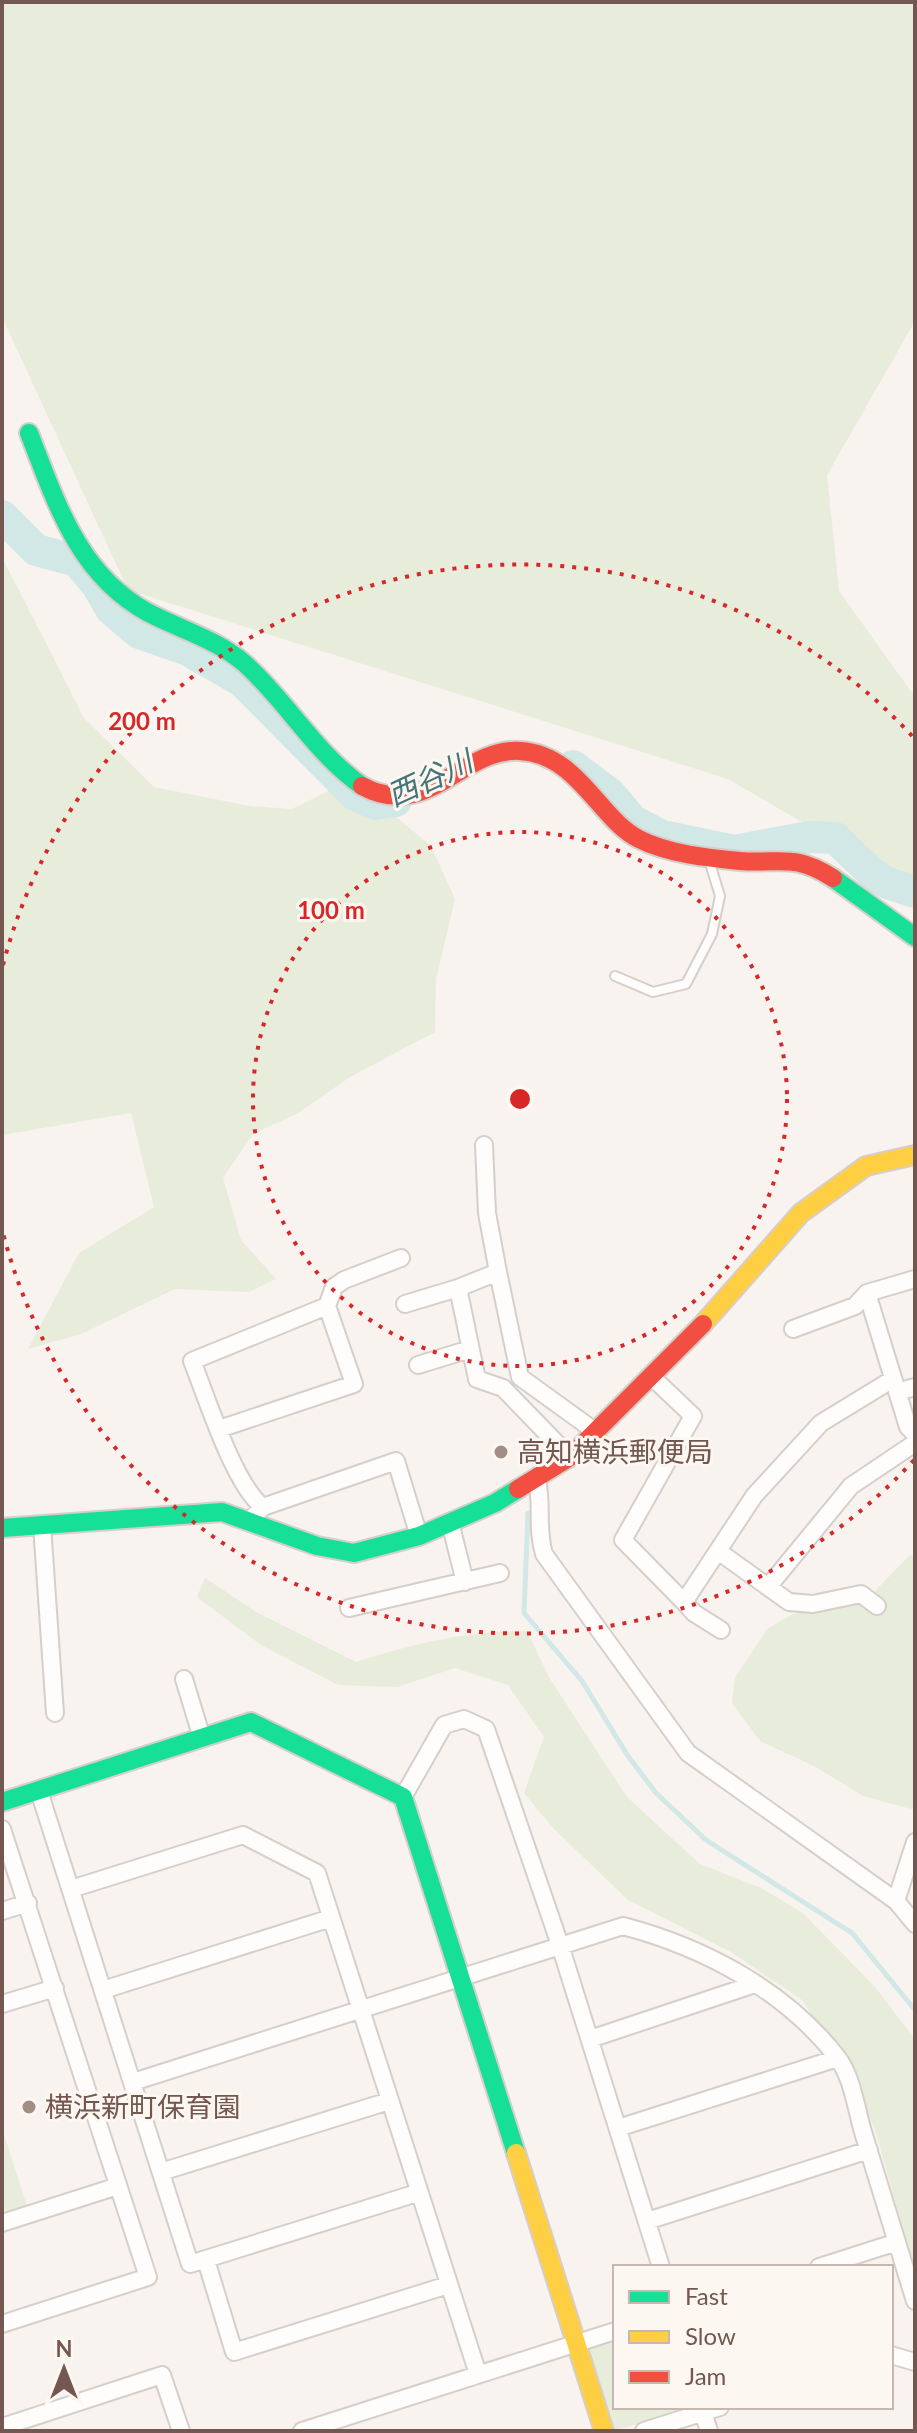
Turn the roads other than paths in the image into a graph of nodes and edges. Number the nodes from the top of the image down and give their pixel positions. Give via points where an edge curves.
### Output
1 (29, 433) dead end
2 (708, 855) junction
3 (915, 937) edge
4 (615, 976) dead end
5 (484, 1145) dead end
6 (915, 1155) edge
7 (401, 1258) dead end
8 (498, 1272) junction
9 (915, 1279) edge
10 (458, 1288) junction
11 (867, 1293) junction
12 (405, 1304) dead end
13 (327, 1306) junction
14 (793, 1329) dead end
15 (470, 1349) junction
16 (418, 1365) dead end
17 (653, 1378) junction
18 (895, 1385) junction
19 (915, 1387) edge
20 (219, 1429) junction
21 (596, 1432) junction
22 (915, 1434) edge
23 (915, 1443) edge
24 (570, 1457) junction
25 (537, 1480) junction
26 (257, 1513) junction
27 (450, 1522) junction
28 (42, 1525) junction
29 (2, 1528) edge
30 (419, 1536) junction
31 (718, 1551) junction
32 (500, 1573) dead end
33 (465, 1582) junction
34 (768, 1587) junction
35 (684, 1602) junction
36 (877, 1606) dead end
37 (349, 1608) dead end
38 (721, 1630) dead end
39 (184, 1679) dead end
40 (55, 1713) dead end
41 (202, 1738) junction
42 (39, 1791) junction
43 (403, 1797) junction
44 (2, 1802) edge
45 (2, 1829) edge
46 (915, 1842) edge
47 (71, 1889) junction
48 (896, 1901) junction
49 (28, 1903) junction
50 (2, 1911) edge
51 (331, 1918) junction
52 (915, 1924) edge
53 (560, 1945) junction
54 (459, 1978) junction
55 (755, 1984) junction
56 (55, 1988) junction
57 (103, 1990) junction
58 (2, 2004) edge
59 (360, 2009) junction
60 (590, 2039) junction
61 (838, 2058) junction
62 (133, 2082) junction
63 (389, 2101) junction
64 (618, 2128) junction
65 (869, 2150) junction
66 (161, 2172) junction
67 (118, 2186) junction
68 (417, 2193) junction
69 (647, 2221) junction
70 (2, 2223) edge
71 (897, 2242) junction
72 (206, 2260) junction
73 (660, 2265) edge
74 (825, 2265) edge
75 (448, 2285) junction
76 (915, 2301) edge
77 (2, 2324) edge
78 (613, 2332) edge
79 (576, 2343) junction
80 (915, 2349) edge
81 (893, 2354) edge
82 (893, 2355) edge
83 (915, 2362) edge
84 (478, 2374) junction
85 (712, 2410) edge
86 (2, 2427) edge
87 (181, 2431) edge
88 (302, 2431) edge
89 (604, 2431) edge
90 (644, 2431) edge
91 (709, 2431) edge

1 - 2 street via 59,512 103,580 145,612 225,649 275,692 323,752 358,782 378,794 418,795 499,752 524,750 552,762 594,793 641,840
2 - 3 street via 748,862 792,859 827,873
2 - 4 lane via 720,896 712,934 686,984 653,992
5 - 8 street via 487,1213
6 - 17 street via 866,1166 801,1213
7 - 13 street via 344,1280 334,1287
8 - 10 street
8 - 21 street via 520,1377
9 - 11 street
10 - 12 street
10 - 15 street
11 - 14 street via 855,1306
11 - 18 street
13 - 20 street via 192,1361
13 - 20 street via 354,1384
15 - 16 street
15 - 24 street via 477,1379 503,1388
17 - 21 street
17 - 35 street via 693,1416 623,1540
18 - 19 street
18 - 22 street
18 - 31 street via 821,1423 754,1496
20 - 26 street
21 - 24 street
23 - 34 street via 851,1486
24 - 25 street
25 - 27 street
25 - 48 street via 542,1501 537,1529 544,1554 688,1753
26 - 28 street
26 - 30 street via 317,1546 354,1553
26 - 30 street via 396,1461
27 - 30 street
27 - 33 street
28 - 29 street
28 - 40 street
31 - 34 street
31 - 35 street
32 - 33 street
33 - 37 street
34 - 36 street via 789,1602 813,1604 861,1594
35 - 38 street
39 - 41 street
41 - 42 street
41 - 43 street via 251,1722
42 - 44 street
42 - 47 street
43 - 53 street via 444,1725 464,1719 486,1729
43 - 54 street
45 - 49 street
46 - 48 street
47 - 51 street via 243,1835 317,1873
47 - 57 street
48 - 52 street
49 - 50 street
49 - 56 street
51 - 57 street
51 - 59 street
53 - 54 street
53 - 55 street via 623,1926 680,1942
53 - 60 street
54 - 59 street
54 - 79 street
55 - 60 street
55 - 61 street
56 - 58 street
56 - 67 street
57 - 62 street
59 - 62 street
59 - 63 street
60 - 64 street
61 - 64 street
61 - 65 street
62 - 66 street
63 - 66 street
63 - 68 street
64 - 69 street
65 - 69 street
65 - 71 street
66 - 72 street via 190,2264
67 - 70 street
67 - 77 street via 148,2277
68 - 72 street
68 - 75 street
69 - 73 street
71 - 74 street
71 - 76 street
72 - 75 street via 234,2352
75 - 84 street
78 - 79 street
79 - 84 street
79 - 89 street
80 - 81 street
82 - 83 street
84 - 88 street
85 - 90 street
85 - 91 street
86 - 87 street via 162,2375

